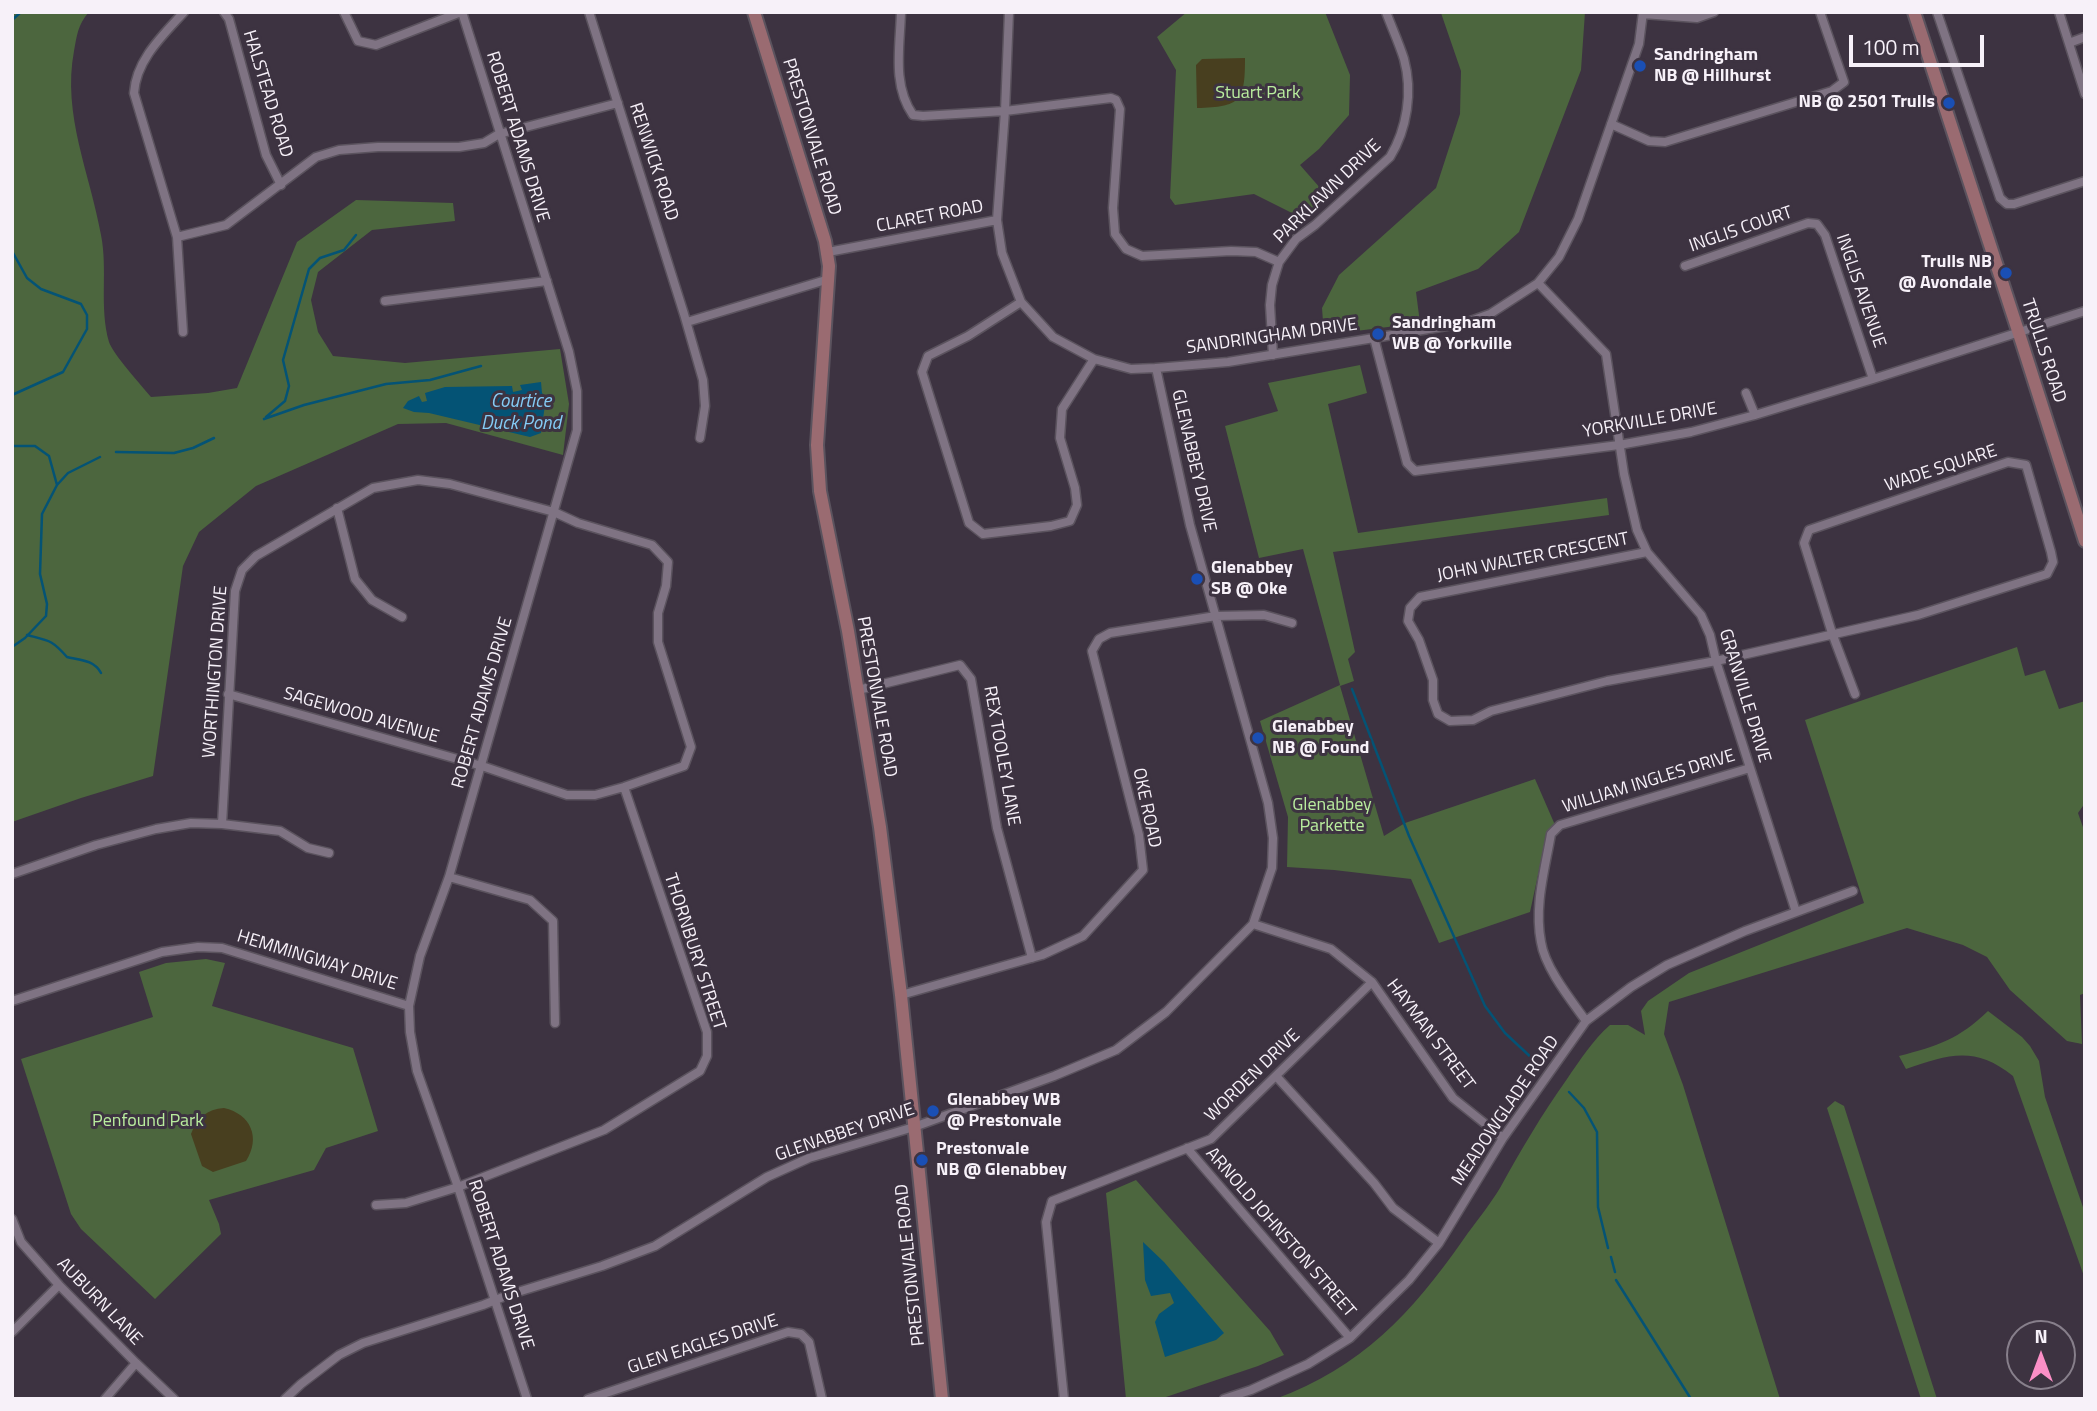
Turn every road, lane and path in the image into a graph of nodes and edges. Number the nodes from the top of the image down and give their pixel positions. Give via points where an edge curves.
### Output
1 (184, 12) edge
2 (224, 12) edge
3 (344, 12) edge
4 (462, 12) edge
5 (589, 12) edge
6 (754, 12) edge
7 (901, 12) edge
8 (1009, 12) edge
9 (1386, 12) edge
10 (1714, 12) edge
11 (1820, 12) edge
12 (1913, 12) edge
13 (1937, 12) edge
14 (2059, 12) edge
15 (1643, 13) edge
16 (2085, 37) edge
17 (2068, 43) junction
18 (2085, 94) edge
19 (618, 103) junction
20 (1006, 111) junction
21 (1611, 124) junction
22 (499, 134) junction
23 (2085, 181) edge
24 (281, 185) junction
25 (997, 220) junction
26 (1808, 223) joint
27 (177, 237) junction
28 (828, 251) junction
29 (1279, 262) junction
30 (1685, 266) dead end
31 (830, 279) junction
32 (547, 281) junction
33 (1538, 283) junction
34 (385, 301) dead end
35 (1021, 302) junction
36 (2085, 311) edge
37 (687, 322) junction
38 (183, 332) dead end
39 (2019, 333) junction
40 (1374, 338) junction
41 (1273, 355) junction
42 (1094, 359) junction
43 (1156, 368) junction
44 (1873, 379) junction
45 (1746, 393) dead end
46 (1755, 415) junction
47 (699, 438) dead end
48 (1619, 445) junction
49 (337, 509) junction
50 (554, 512) junction
51 (2085, 541) edge
52 (1647, 552) junction
53 (1216, 616) junction
54 (402, 617) dead end
55 (1292, 623) dead end
56 (1832, 633) junction
57 (1716, 661) junction
58 (858, 690) junction
59 (228, 694) junction
60 (1855, 694) dead end
61 (482, 766) junction
62 (1750, 768) junction
63 (624, 787) junction
64 (222, 824) junction
65 (329, 853) dead end
66 (12, 874) edge
67 (449, 877) junction
68 (1853, 891) dead end
69 (1796, 912) junction
70 (1253, 924) junction
71 (1032, 958) junction
72 (1372, 982) junction
73 (901, 995) junction
74 (12, 1001) edge
75 (410, 1006) junction
76 (1587, 1021) junction
77 (555, 1023) dead end
78 (1276, 1076) junction
79 (914, 1126) junction
80 (1503, 1138) junction
81 (1187, 1148) junction
82 (458, 1187) junction
83 (376, 1205) dead end
84 (12, 1219) edge
85 (1439, 1243) junction
86 (60, 1285) junction
87 (496, 1300) junction
88 (12, 1332) edge
89 (1350, 1338) junction
90 (136, 1363) junction
91 (105, 1399) edge
92 (174, 1399) edge
93 (285, 1399) edge
94 (527, 1399) edge
95 (589, 1399) edge
96 (822, 1399) edge
97 (942, 1399) edge
98 (1064, 1399) edge
99 (1224, 1399) edge

1 - 27 street via 153,46 135,79 135,93
2 - 24 street, HALSTEAD ROAD via 265,155
3 - 4 street via 358,40 376,45
4 - 22 street, ROBERT ADAMS DRIVE
5 - 19 street, RENWICK ROAD
6 - 28 street, PRESTONVALE ROAD
7 - 20 street via 899,82 913,115
8 - 20 street, SANDRINGHAM DRIVE
9 - 29 street, PARKLAWN DRIVE via 1405,61 1408,88 1398,143 1390,157 1296,239
10 - 15 street via 1697,18
11 - 21 street via 1844,82 1832,91 1665,142 1649,141
12 - 39 street, TRULLS ROAD
13 - 23 street via 2000,198 2014,204
14 - 17 street
15 - 21 street, SANDRINGHAM DRIVE via 1639,44
16 - 17 street
17 - 18 street
19 - 22 street
19 - 37 street, RENWICK ROAD
20 - 25 street, SANDRINGHAM DRIVE
20 - 29 street via 1116,100 1120,109 1113,208 1115,234 1126,249 1142,256 1256,252
21 - 33 street, SANDRINGHAM DRIVE via 1578,219 1559,257
22 - 24 street via 460,148 339,150 316,157
22 - 32 street, ROBERT ADAMS DRIVE
24 - 27 street via 226,225
25 - 28 street, CLARET ROAD
25 - 35 street, SANDRINGHAM DRIVE via 1002,253
26 - 30 street, INGLIS COURT
26 - 44 street, INGLIS AVENUE via 1817,225 1825,235
27 - 38 street
28 - 31 street, PRESTONVALE ROAD
29 - 41 street, PARKLAWN DRIVE via 1270,305
31 - 37 street
31 - 58 street, PRESTONVALE ROAD via 818,466
32 - 34 street
32 - 50 street, ROBERT ADAMS DRIVE via 577,391 576,430
33 - 40 street, SANDRINGHAM DRIVE via 1490,314 1465,323
33 - 48 street, GRANVILLE DRIVE via 1606,354
35 - 42 street, SANDRINGHAM DRIVE via 1053,337
35 - 42 street via 928,356 922,372 970,523 983,534 1070,521 1077,505 1060,438 1062,409
36 - 39 street, YORKVILLE DRIVE
37 - 47 street, RENWICK ROAD via 704,380
39 - 44 street, YORKVILLE DRIVE
39 - 51 street, TRULLS ROAD
40 - 41 street, SANDRINGHAM DRIVE
40 - 48 street, YORKVILLE DRIVE via 1407,463 1415,471
41 - 43 street, SANDRINGHAM DRIVE
42 - 43 street, SANDRINGHAM DRIVE via 1131,369
43 - 53 street, GLENABBEY DRIVE via 1190,524
44 - 46 street, YORKVILLE DRIVE
45 - 46 street
46 - 48 street, YORKVILLE DRIVE
48 - 52 street, GRANVILLE DRIVE via 1637,530
49 - 50 street, WORTHINGTON DRIVE via 373,488 418,480
49 - 54 street via 355,579 372,600
49 - 59 street, WORTHINGTON DRIVE via 256,556 242,570 235,591
50 - 61 street, ROBERT ADAMS DRIVE
50 - 63 street, SAGEWOOD AVENUE via 652,545 668,562 657,642 691,747 684,766
52 - 57 street, GRANVILLE DRIVE via 1701,615
52 - 57 street, JOHN WALTER CRESCENT via 1420,597 1410,608 1408,621 1433,680 1438,714 1450,721 1474,720 1491,711 1607,681
53 - 55 street via 1264,615
53 - 70 street, GLENABBEY DRIVE via 1268,803 1273,838 1272,868
53 - 71 street, OKE ROAD via 1110,634 1099,639 1092,651 1139,835 1143,870 1083,936
56 - 56 street, WADE SQUARE via 1918,615 2047,574 2053,562 2026,465 2008,463 1809,530 1804,543
56 - 57 street, WADE SQUARE
56 - 60 street
57 - 62 street, GRANVILLE DRIVE
58 - 71 street, REX TOOLEY LANE via 960,665 971,679 997,828
58 - 73 street, PRESTONVALE ROAD
59 - 61 street, SAGEWOOD AVENUE
59 - 64 street, WORTHINGTON DRIVE
61 - 63 street, SAGEWOOD AVENUE via 567,795 595,795
61 - 67 street, ROBERT ADAMS DRIVE
62 - 69 street, GRANVILLE DRIVE
62 - 76 street, WILLIAM INGLES DRIVE via 1560,824 1552,834 1539,908 1541,944 1558,983
63 - 82 street, THORNBURY STREET via 707,1032 708,1056 700,1071 604,1130
64 - 65 street via 280,831 308,848
64 - 66 street via 156,829
67 - 75 street, ROBERT ADAMS DRIVE via 420,956
67 - 77 street via 530,900 553,921
68 - 69 street, MEADOWGLADE ROAD
69 - 76 street, MEADOWGLADE ROAD via 1667,965
70 - 72 street, HAYMAN STREET via 1331,949
70 - 79 street, GLENABBEY DRIVE via 1166,1012 1116,1050
71 - 73 street, OKE ROAD
72 - 78 street, WORDEN DRIVE
72 - 80 street, HAYMAN STREET via 1453,1098
73 - 79 street, PRESTONVALE ROAD
74 - 75 street, HEMMINGWAY DRIVE via 162,952 198,947 222,948
75 - 82 street, ROBERT ADAMS DRIVE via 417,1071
76 - 80 street, MEADOWGLADE ROAD
78 - 81 street, WORDEN DRIVE via 1211,1139
78 - 85 street via 1393,1208
79 - 87 street, GLENABBEY DRIVE via 809,1158 766,1177 655,1246
79 - 97 street, PRESTONVALE ROAD
80 - 85 street, MEADOWGLADE ROAD
81 - 89 street, ARNOLD JOHNSTON STREET
81 - 98 street, WORDEN DRIVE via 1052,1200 1046,1222
82 - 83 street, THORNBURY STREET
82 - 87 street, ROBERT ADAMS DRIVE
84 - 86 street, AUBURN LANE via 21,1242
85 - 89 street, MEADOWGLADE ROAD
86 - 88 street
86 - 90 street, AUBURN LANE
87 - 93 street, GLENABBEY DRIVE via 347,1350
87 - 94 street, ROBERT ADAMS DRIVE
89 - 99 street, MEADOWGLADE ROAD via 1307,1364
90 - 91 street
90 - 92 street, AUBURN LANE
95 - 96 street, GLEN EAGLES DRIVE via 789,1332 802,1334 809,1342

